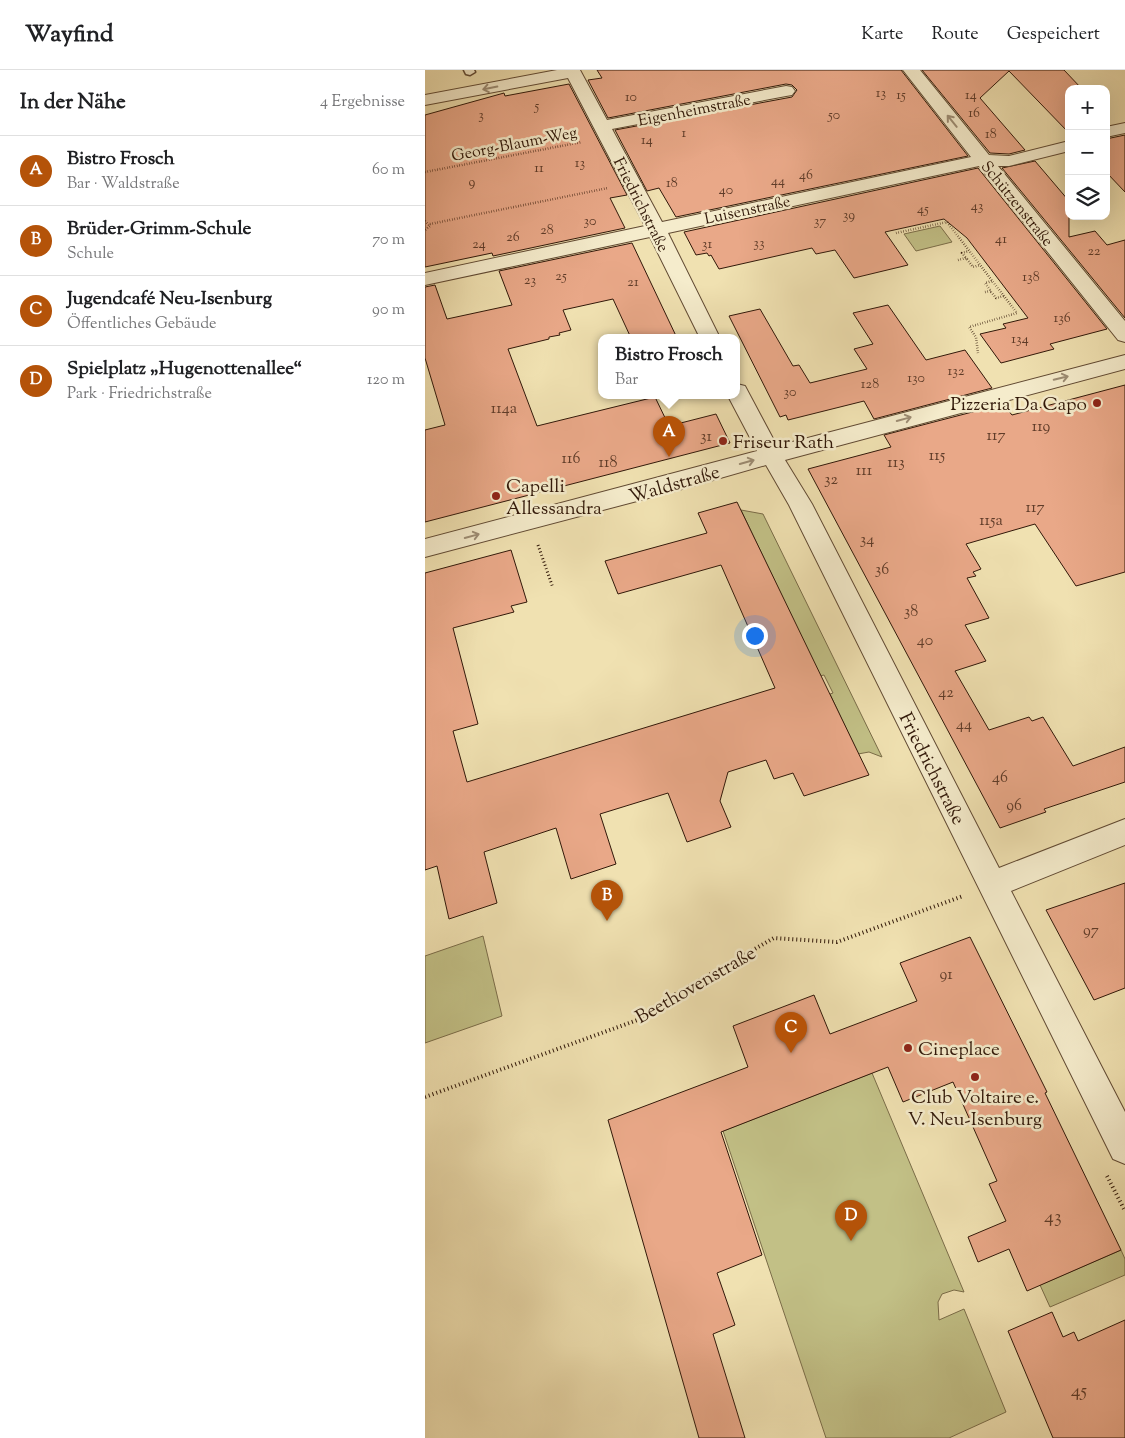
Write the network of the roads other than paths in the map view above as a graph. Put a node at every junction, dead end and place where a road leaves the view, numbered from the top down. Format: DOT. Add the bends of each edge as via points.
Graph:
graph roads {
  1 [pos="911,70"];
  2 [pos="572,71"];
  3 [pos="786,92"];
  4 [pos="425,100"];
  5 [pos="1125,128"];
  6 [pos="1110,131"];
  7 [pos="605,132"];
  8 [pos="1065,147"];
  9 [pos="982,160"];
  10 [pos="655,229"];
  11 [pos="425,279"];
  12 [pos="708,334"];
  13 [pos="1125,335"];
  14 [pos="1125,362"];
  15 [pos="740,397"];
  16 [pos="772,455"];
  17 [pos="425,548"];
  18 [pos="1125,832"];
  19 [pos="979,890"];
  20 [pos="1125,1147"];
  9 -- 1 [label="street, Schützenstraße, one-way"];
  2 -- 4 [label="street, one-way"];
  2 -- 7 [label="street, Friedrichstraße"];
  3 -- 7 [label="street, Eigenheimstraße"];
  5 -- 6 [label="street"];
  7 -- 10 [label="street, Friedrichstraße"];
  8 -- 9 [label="street, Luisenstraße" via="1009,161"];
  9 -- 10 [label="street, Luisenstraße"];
  9 -- 13 [label="street, Schützenstraße"];
  10 -- 11 [label="street, Luisenstraße"];
  10 -- 12 [label="street, Friedrichstraße"];
  16 -- 14 [label="street, Waldstraße, one-way"];
  15 -- 16 [label="street, Friedrichstraße"];
  17 -- 16 [label="street, Waldstraße, one-way" via="675,484"];
  16 -- 19 [label="street, Friedrichstraße" via="800,504"];
  18 -- 19 [label="street"];
  19 -- 20 [label="street, Friedrichstraße"];
}
